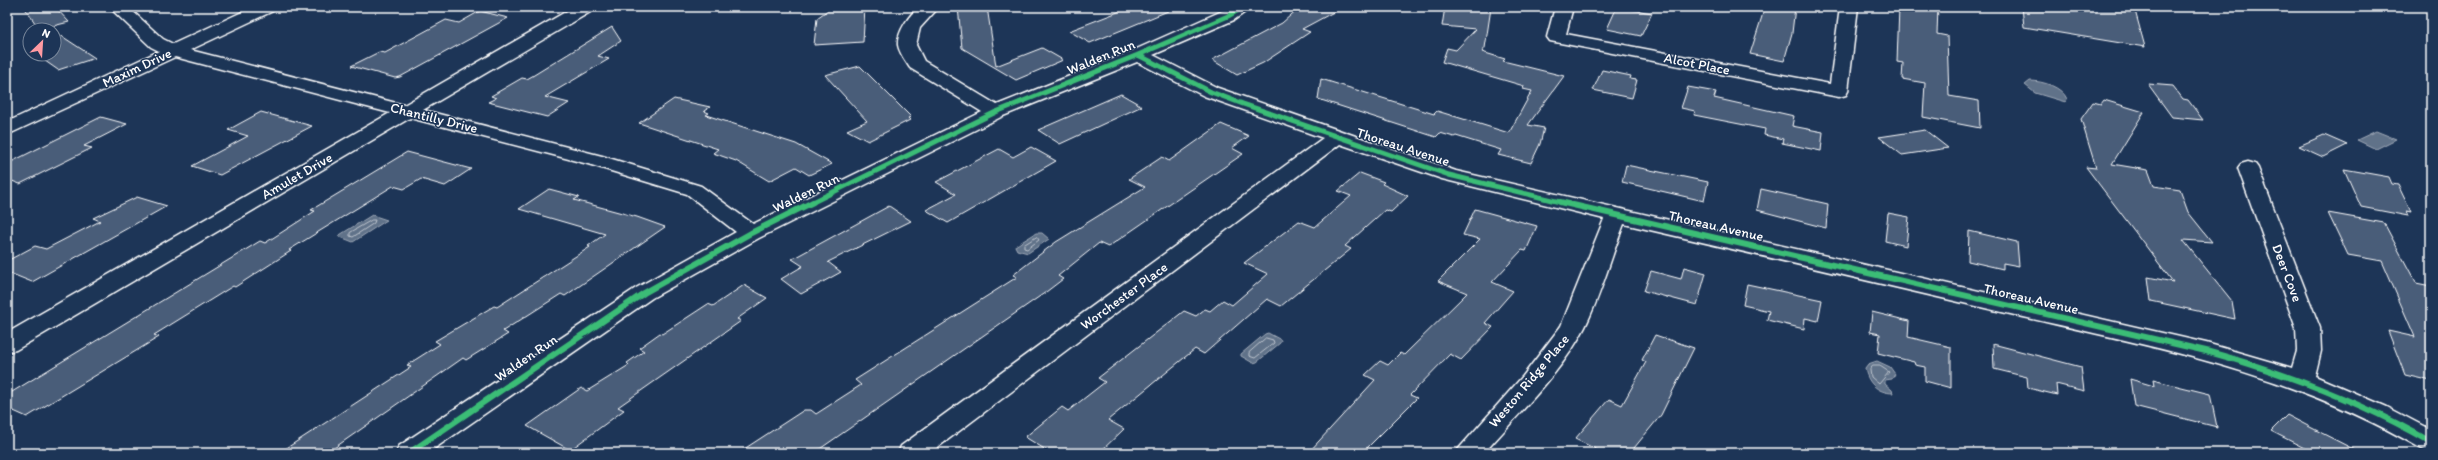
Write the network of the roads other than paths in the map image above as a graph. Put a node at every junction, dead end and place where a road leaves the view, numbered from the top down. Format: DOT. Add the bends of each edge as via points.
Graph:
graph roads {
  1 [pos="118,7"];
  2 [pos="267,7"];
  3 [pos="586,7"];
  4 [pos="930,7"];
  5 [pos="1243,7"];
  6 [pos="1564,7"];
  7 [pos="1849,7"];
  8 [pos="173,51"];
  9 [pos="1138,55"];
  10 [pos="408,112"];
  11 [pos="996,112"];
  12 [pos="7,129"];
  13 [pos="1337,137"];
  14 [pos="2248,168"];
  15 [pos="1616,215"];
  16 [pos="751,233"];
  17 [pos="7,344"];
  18 [pos="2300,380"];
  19 [pos="2431,442"];
  20 [pos="409,453"];
  21 [pos="911,453"];
  22 [pos="1468,453"];
  1 -- 8 [label="street, Chantilly Drive" via="157,43"];
  2 -- 8 [label="street, Maxim Drive"];
  3 -- 10 [label="street, Amulet Drive"];
  4 -- 11 [label="street" via="911,28 907,45 916,64"];
  5 -- 9 [label="street, Walden Run"];
  6 -- 7 [label="street, Alcot Place" via="1556,37 1839,91"];
  8 -- 10 [label="street, Chantilly Drive"];
  8 -- 12 [label="street, Maxim Drive"];
  9 -- 11 [label="street, Walden Run"];
  9 -- 13 [label="street, Thoreau Avenue" via="1211,92"];
  10 -- 16 [label="street, Chantilly Drive" via="596,160 694,190"];
  10 -- 17 [label="street, Amulet Drive"];
  11 -- 16 [label="street, Walden Run"];
  13 -- 15 [label="street, Thoreau Avenue" via="1486,185"];
  13 -- 21 [label="street, Worchester Place"];
  14 -- 18 [label="street, Deer Cove" via="2308,328 2309,351"];
  15 -- 18 [label="street, Thoreau Avenue" via="2206,351 2265,367"];
  15 -- 22 [label="street, Weston Ridge Place" via="1573,327 1532,382"];
  16 -- 20 [label="street, Walden Run" via="644,293"];
  18 -- 19 [label="street, Thoreau Avenue" via="2355,402"];
}
